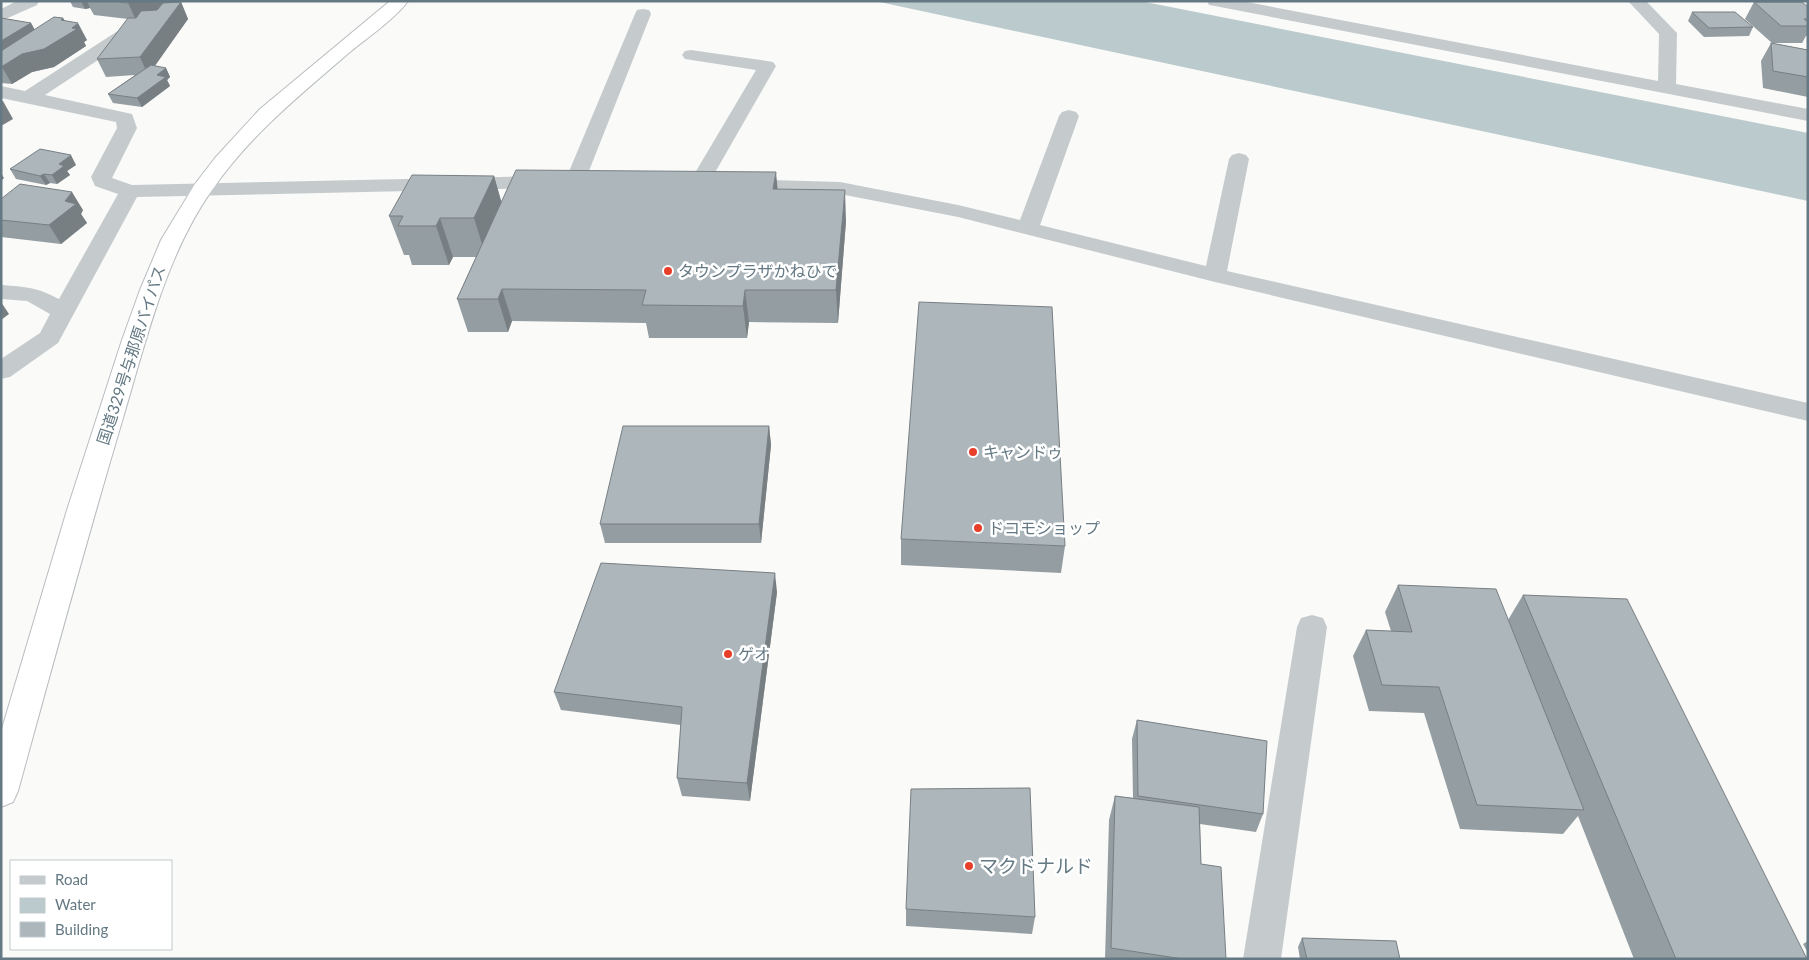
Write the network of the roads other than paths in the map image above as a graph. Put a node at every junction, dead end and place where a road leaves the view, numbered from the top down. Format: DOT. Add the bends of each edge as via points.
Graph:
graph roads {
  1 [pos="31,1"];
  2 [pos="400,1"];
  3 [pos="1215,1"];
  4 [pos="1636,1"];
  5 [pos="1248,4"];
  6 [pos="643,14"];
  7 [pos="1,16"];
  8 [pos="136,27"];
  9 [pos="691,55"];
  10 [pos="1666,88"];
  11 [pos="1,92"];
  12 [pos="28,98"];
  13 [pos="1808,115"];
  14 [pos="1069,116"];
  15 [pos="1239,159"];
  16 [pos="201,189"];
  17 [pos="130,191"];
  18 [pos="1028,229"];
  19 [pos="1215,275"];
  20 [pos="1,292"];
  21 [pos="64,312"];
  22 [pos="1,370"];
  23 [pos="1808,412"];
  24 [pos="1312,627"];
  25 [pos="1,791"];
  26 [pos="1262,959"];
  1 -- 7 [label="street"];
  2 -- 16 [label="highway, 国道329号与那原バイパス" via="267,113"];
  3 -- 5 [label="street"];
  4 -- 10 [label="street" via="1668,33"];
  5 -- 10 [label="street"];
  6 -- 16 [label="street" via="584,182"];
  8 -- 12 [label="street"];
  9 -- 18 [label="street" via="767,66 689,183 840,188 958,211"];
  10 -- 13 [label="street"];
  11 -- 12 [label="street"];
  12 -- 17 [label="street" via="125,118 128,128 102,176 102,182"];
  14 -- 18 [label="street"];
  15 -- 19 [label="street"];
  16 -- 17 [label="street"];
  16 -- 25 [label="highway, 国道329号与那原バイパス" via="159,265 142,312"];
  17 -- 21 [label="street"];
  18 -- 19 [label="street"];
  19 -- 23 [label="street"];
  20 -- 21 [label="street" via="32,294"];
  21 -- 22 [label="street" via="50,338"];
  24 -- 26 [label="street"];
}
